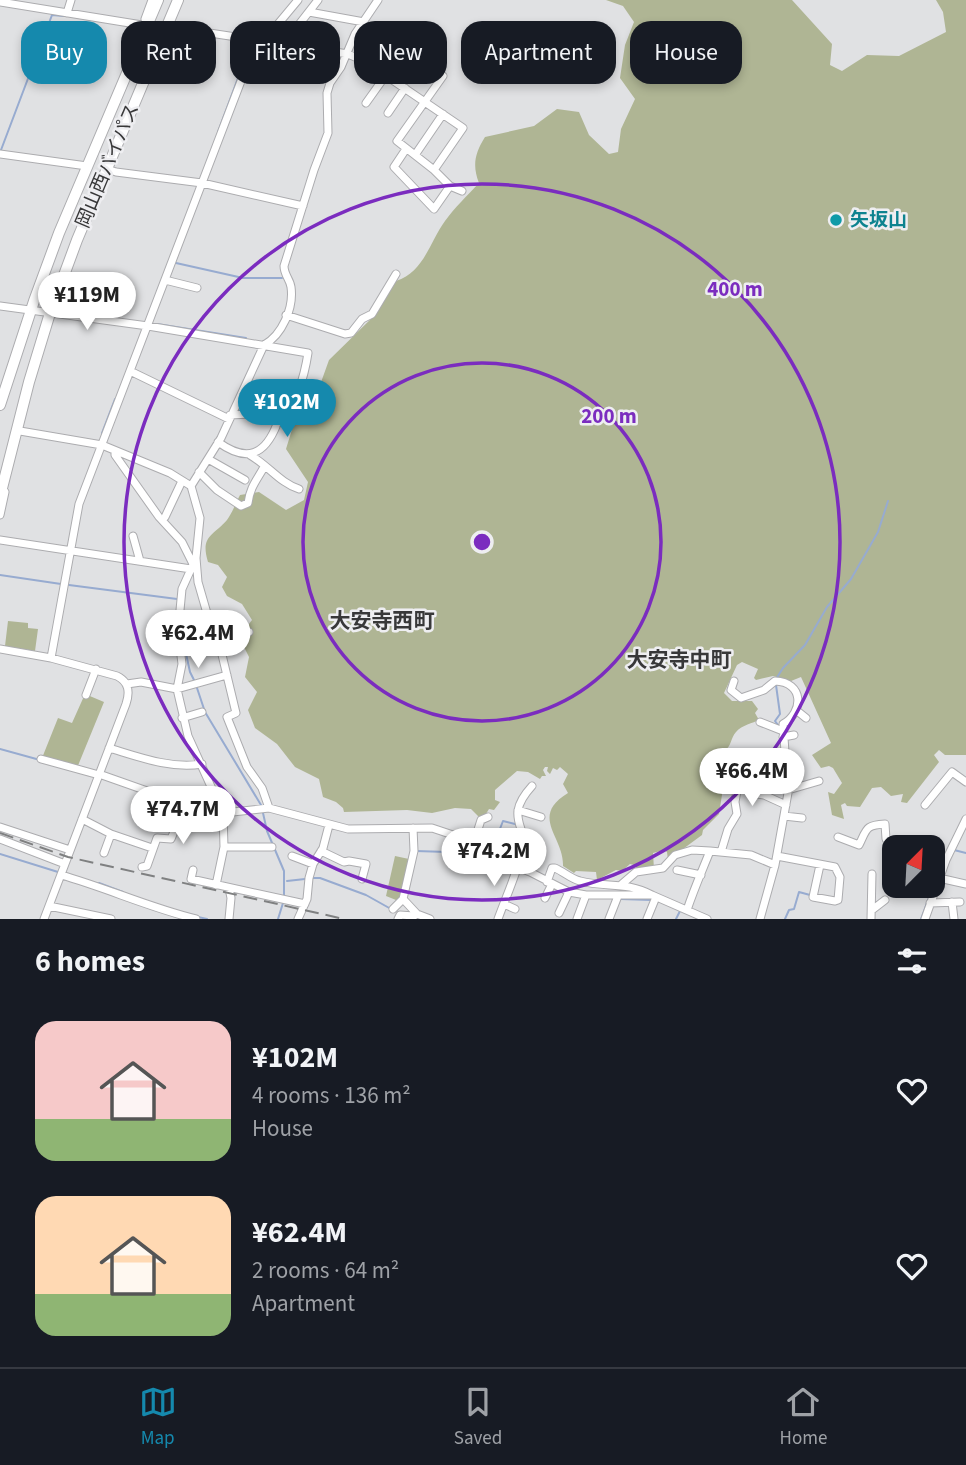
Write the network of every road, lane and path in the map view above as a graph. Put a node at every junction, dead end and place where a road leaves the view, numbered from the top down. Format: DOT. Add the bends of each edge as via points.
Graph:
graph roads {
  1 [pos="71,0"];
  2 [pos="152,0"];
  3 [pos="158,0"];
  4 [pos="181,0"];
  5 [pos="298,0"];
  6 [pos="318,0"];
  7 [pos="378,0"];
  8 [pos="0,2"];
  9 [pos="309,12"];
  10 [pos="67,13"];
  11 [pos="144,21"];
  12 [pos="148,21"];
  13 [pos="171,21"];
  14 [pos="172,21"];
  15 [pos="276,21"];
  16 [pos="302,21"];
  17 [pos="358,21"];
  18 [pos="365,21"];
  19 [pos="121,22"];
  20 [pos="354,37"];
  21 [pos="340,53"];
  22 [pos="348,54"];
  23 [pos="354,57"];
  24 [pos="121,84"];
  25 [pos="143,84"];
  26 [pos="239,84"];
  27 [pos="380,84"];
  28 [pos="399,84"];
  29 [pos="437,84"];
  30 [pos="405,88"];
  31 [pos="425,102"];
  32 [pos="366,103"];
  33 [pos="388,113"];
  34 [pos="443,114"];
  35 [pos="406,149"];
  36 [pos="0,154"];
  37 [pos="415,155"];
  38 [pos="87,166"];
  39 [pos="107,169"];
  40 [pos="434,170"];
  41 [pos="200,182"];
  42 [pos="450,186"];
  43 [pos="462,191"];
  44 [pos="303,205"];
  45 [pos="396,274"];
  46 [pos="165,279"];
  47 [pos="197,288"];
  48 [pos="0,306"];
  49 [pos="31,310"];
  50 [pos="50,313"];
  51 [pos="286,315"];
  52 [pos="148,326"];
  53 [pos="264,345"];
  54 [pos="130,371"];
  55 [pos="29,382"];
  56 [pos="1,401"];
  57 [pos="230,417"];
  58 [pos="280,422"];
  59 [pos="20,431"];
  60 [pos="218,442"];
  61 [pos="102,445"];
  62 [pos="115,452"];
  63 [pos="250,455"];
  64 [pos="208,459"];
  65 [pos="264,467"];
  66 [pos="199,472"];
  67 [pos="245,480"];
  68 [pos="182,481"];
  69 [pos="191,486"];
  70 [pos="299,489"];
  71 [pos="0,496"];
  72 [pos="0,514"];
  73 [pos="164,517"];
  74 [pos="133,536"];
  75 [pos="0,540"];
  76 [pos="71,551"];
  77 [pos="140,561"];
  78 [pos="193,563"];
  79 [pos="249,632"];
  80 [pos="215,634"];
  81 [pos="181,637"];
  82 [pos="0,649"];
  83 [pos="51,658"];
  84 [pos="96,669"];
  85 [pos="227,675"];
  86 [pos="734,681"];
  87 [pos="127,684"];
  88 [pos="177,689"];
  89 [pos="86,695"];
  90 [pos="796,710"];
  91 [pos="202,712"];
  92 [pos="182,718"];
  93 [pos="806,718"];
  94 [pos="760,722"];
  95 [pos="781,733"];
  96 [pos="794,735"];
  97 [pos="109,748"];
  98 [pos="754,754"];
  99 [pos="41,759"];
  100 [pos="733,759"];
  101 [pos="202,764"];
  102 [pos="749,765"];
  103 [pos="99,775"];
  104 [pos="819,781"];
  105 [pos="966,782"];
  106 [pos="532,786"];
  107 [pos="788,790"];
  108 [pos="150,792"];
  109 [pos="757,794"];
  110 [pos="784,804"];
  111 [pos="925,805"];
  112 [pos="269,808"];
  113 [pos="518,810"];
  114 [pos="223,813"];
  115 [pos="784,816"];
  116 [pos="488,817"];
  117 [pos="541,817"];
  118 [pos="802,818"];
  119 [pos="82,819"];
  120 [pos="965,821"];
  121 [pos="329,825"];
  122 [pos="0,827"];
  123 [pos="413,828"];
  124 [pos="111,834"];
  125 [pos="886,835"];
  126 [pos="838,838"];
  127 [pos="0,839"];
  128 [pos="473,845"];
  129 [pos="224,847"];
  130 [pos="272,847"];
  131 [pos="152,848"];
  132 [pos="70,850"];
  133 [pos="321,851"];
  134 [pos="710,851"];
  135 [pos="721,852"];
  136 [pos="104,853"];
  137 [pos="292,856"];
  138 [pos="777,856"];
  139 [pos="945,859"];
  140 [pos="65,864"];
  141 [pos="313,864"];
  142 [pos="773,864"];
  143 [pos="820,865"];
  144 [pos="142,867"];
  145 [pos="517,867"];
  146 [pos="193,870"];
  147 [pos="677,870"];
  148 [pos="872,874"];
  149 [pos="61,875"];
  150 [pos="701,875"];
  151 [pos="362,879"];
  152 [pos="945,879"];
  153 [pos="622,884"];
  154 [pos="966,884"];
  155 [pos="216,885"];
  156 [pos="550,885"];
  157 [pos="229,888"];
  158 [pos="568,893"];
  159 [pos="586,896"];
  160 [pos="545,898"];
  161 [pos="618,898"];
  162 [pos="654,898"];
  163 [pos="932,898"];
  164 [pos="403,899"];
  165 [pos="885,900"];
  166 [pos="930,903"];
  167 [pos="305,904"];
  168 [pos="503,904"];
  169 [pos="48,906"];
  170 [pos="393,909"];
  171 [pos="515,909"];
  172 [pos="872,910"];
  173 [pos="682,912"];
  174 [pos="417,914"];
  175 [pos="559,914"];
  176 [pos="44,919"];
  177 [pos="111,919"];
  178 [pos="196,919"];
  179 [pos="229,919"];
  180 [pos="298,919"];
  181 [pos="398,919"];
  182 [pos="430,919"];
  183 [pos="498,919"];
  184 [pos="577,919"];
  185 [pos="609,919"];
  186 [pos="647,919"];
  187 [pos="706,919"];
  188 [pos="760,919"];
  189 [pos="872,919"];
  190 [pos="925,919"];
  191 [pos="954,919"];
  1 -- 10 [label="street"];
  2 -- 11 [label="street"];
  3 -- 12 [label="highway, 岡山西バイパス"];
  4 -- 13 [label="highway, 岡山西バイパス"];
  4 -- 14 [label="street"];
  5 -- 15 [label="street"];
  6 -- 9 [label="street"];
  7 -- 18 [label="street"];
  8 -- 10 [label="street"];
  9 -- 16 [label="street"];
  9 -- 17 [label="street"];
  10 -- 19 [label="street"];
  20 -- 22 [label="street"];
  21 -- 22 [label="street"];
  22 -- 23 [label="street"];
  22 -- 44 [label="street" via="327,93 328,134"];
  24 -- 38 [label="highway, 岡山西バイパス"];
  25 -- 39 [label="highway, 岡山西バイパス"];
  26 -- 41 [label="street"];
  27 -- 32 [label="street"];
  28 -- 30 [label="street"];
  29 -- 31 [label="street"];
  30 -- 31 [label="street"];
  30 -- 33 [label="street"];
  31 -- 34 [label="street"];
  31 -- 35 [label="street" via="397,141"];
  34 -- 37 [label="street"];
  34 -- 40 [label="street" via="463,128"];
  35 -- 37 [label="street"];
  35 -- 42 [label="street" via="394,167 434,209"];
  36 -- 38 [label="street"];
  37 -- 40 [label="street"];
  38 -- 49 [label="highway, 岡山西バイパス"];
  39 -- 41 [label="street"];
  39 -- 50 [label="highway, 岡山西バイパス"];
  40 -- 42 [label="street"];
  41 -- 44 [label="street"];
  41 -- 46 [label="street"];
  42 -- 43 [label="street"];
  44 -- 51 [label="street" via="284,266 291,289"];
  45 -- 51 [label="street" via="372,314 351,333"];
  46 -- 47 [label="street"];
  46 -- 52 [label="street"];
  48 -- 49 [label="street"];
  49 -- 50 [label="street"];
  49 -- 56 [label="highway, 岡山西バイパス"];
  50 -- 52 [label="street"];
  50 -- 55 [label="highway, 岡山西バイパス"];
  51 -- 53 [label="street" via="276,336"];
  52 -- 53 [label="street"];
  52 -- 54 [label="street"];
  53 -- 57 [label="street"];
  53 -- 58 [label="street" via="308,353 304,378"];
  54 -- 57 [label="street"];
  54 -- 61 [label="street"];
  55 -- 59 [label="street"];
  55 -- 71 [label="highway, 岡山西バイパス"];
  57 -- 58 [label="street" via="251,414"];
  57 -- 60 [label="street"];
  58 -- 63 [label="street" via="264,447"];
  59 -- 61 [label="street"];
  59 -- 72 [label="street"];
  60 -- 63 [label="street"];
  60 -- 64 [label="street"];
  61 -- 62 [label="street"];
  61 -- 76 [label="street" via="79,504"];
  62 -- 68 [label="street"];
  62 -- 78 [label="street"];
  63 -- 65 [label="street"];
  64 -- 66 [label="street"];
  64 -- 67 [label="street"];
  65 -- 66 [label="street" via="248,503 241,506"];
  65 -- 70 [label="street" via="284,484"];
  66 -- 69 [label="street"];
  68 -- 69 [label="street"];
  68 -- 73 [label="street"];
  69 -- 78 [label="street" via="201,518"];
  74 -- 77 [label="street"];
  75 -- 76 [label="street"];
  76 -- 77 [label="street"];
  76 -- 83 [label="street"];
  77 -- 78 [label="street"];
  78 -- 80 [label="street"];
  78 -- 81 [label="street" via="182,589"];
  79 -- 80 [label="street"];
  80 -- 81 [label="street"];
  80 -- 85 [label="street"];
  81 -- 88 [label="street"];
  82 -- 83 [label="street"];
  83 -- 84 [label="street"];
  84 -- 87 [label="street"];
  84 -- 89 [label="street"];
  85 -- 88 [label="street"];
  85 -- 112 [label="street" via="236,713 227,717"];
  86 -- 90 [label="street" via="733,692 744,698 776,681 788,682 794,688"];
  87 -- 88 [label="street"];
  87 -- 97 [label="street" via="128,698"];
  88 -- 92 [label="street"];
  90 -- 93 [label="street"];
  90 -- 95 [label="street"];
  91 -- 92 [label="street"];
  92 -- 101 [label="street"];
  94 -- 95 [label="street"];
  95 -- 96 [label="street"];
  95 -- 107 [label="street"];
  97 -- 101 [label="street" via="166,765"];
  97 -- 103 [label="street"];
  98 -- 102 [label="street"];
  99 -- 103 [label="street"];
  100 -- 102 [label="street"];
  101 -- 114 [label="street"];
  102 -- 135 [label="street" via="738,785 737,814"];
  103 -- 108 [label="street"];
  103 -- 119 [label="street"];
  104 -- 107 [label="street"];
  105 -- 111 [label="street" via="952,772"];
  106 -- 113 [label="street"];
  107 -- 110 [label="street"];
  109 -- 110 [label="street"];
  110 -- 115 [label="street"];
  112 -- 114 [label="street"];
  112 -- 121 [label="street"];
  113 -- 117 [label="street"];
  113 -- 145 [label="street" via="523,849"];
  114 -- 129 [label="street"];
  114 -- 131 [label="street" via="205,815 184,807 171,839 157,838"];
  115 -- 118 [label="street"];
  115 -- 138 [label="street"];
  116 -- 128 [label="street" via="481,820"];
  119 -- 124 [label="street"];
  119 -- 132 [label="street"];
  120 -- 139 [label="street"];
  121 -- 123 [label="street" via="365,830"];
  121 -- 133 [label="street"];
  122 -- 132 [label="street"];
  123 -- 128 [label="street" via="446,831"];
  123 -- 164 [label="street" via="414,851"];
  124 -- 131 [label="street"];
  124 -- 136 [label="street"];
  125 -- 126 [label="street" via="885,824 866,829 859,845"];
  127 -- 140 [label="street"];
  128 -- 145 [label="street"];
  129 -- 130 [label="street"];
  129 -- 155 [label="street"];
  131 -- 144 [label="street" via="148,866"];
  132 -- 140 [label="street"];
  133 -- 141 [label="street"];
  133 -- 151 [label="street" via="344,862 366,864"];
  134 -- 135 [label="street"];
  134 -- 150 [label="street"];
  134 -- 153 [label="street" via="675,855 663,868 636,872"];
  135 -- 142 [label="street" via="751,855"];
  137 -- 141 [label="street"];
  138 -- 142 [label="street"];
  138 -- 143 [label="street"];
  140 -- 149 [label="street"];
  141 -- 167 [label="street"];
  142 -- 188 [label="street"];
  143 -- 143 [label="street" via="835,867 840,877 838,900 813,897"];
  145 -- 156 [label="street"];
  145 -- 168 [label="street"];
  146 -- 155 [label="street" via="191,879"];
  147 -- 150 [label="street"];
  148 -- 172 [label="street"];
  149 -- 169 [label="street"];
  149 -- 178 [label="street"];
  150 -- 173 [label="street"];
  152 -- 154 [label="street"];
  153 -- 156 [label="street" via="579,881 555,868"];
  153 -- 162 [label="street"];
  155 -- 157 [label="street"];
  156 -- 158 [label="street"];
  156 -- 160 [label="street"];
  157 -- 167 [label="street"];
  157 -- 179 [label="street"];
  158 -- 159 [label="street"];
  158 -- 175 [label="street"];
  159 -- 161 [label="street"];
  159 -- 184 [label="street"];
  161 -- 162 [label="street"];
  161 -- 185 [label="street"];
  162 -- 173 [label="street"];
  162 -- 186 [label="street"];
  163 -- 166 [label="street"];
  164 -- 170 [label="street"];
  164 -- 174 [label="street"];
  165 -- 172 [label="street"];
  166 -- 190 [label="street"];
  166 -- 191 [label="street" via="956,902"];
  167 -- 180 [label="street"];
  168 -- 171 [label="street"];
  168 -- 183 [label="street"];
  169 -- 176 [label="street"];
  169 -- 177 [label="street"];
  172 -- 189 [label="street"];
  173 -- 187 [label="street"];
  174 -- 181 [label="street"];
  174 -- 182 [label="street"];
}
